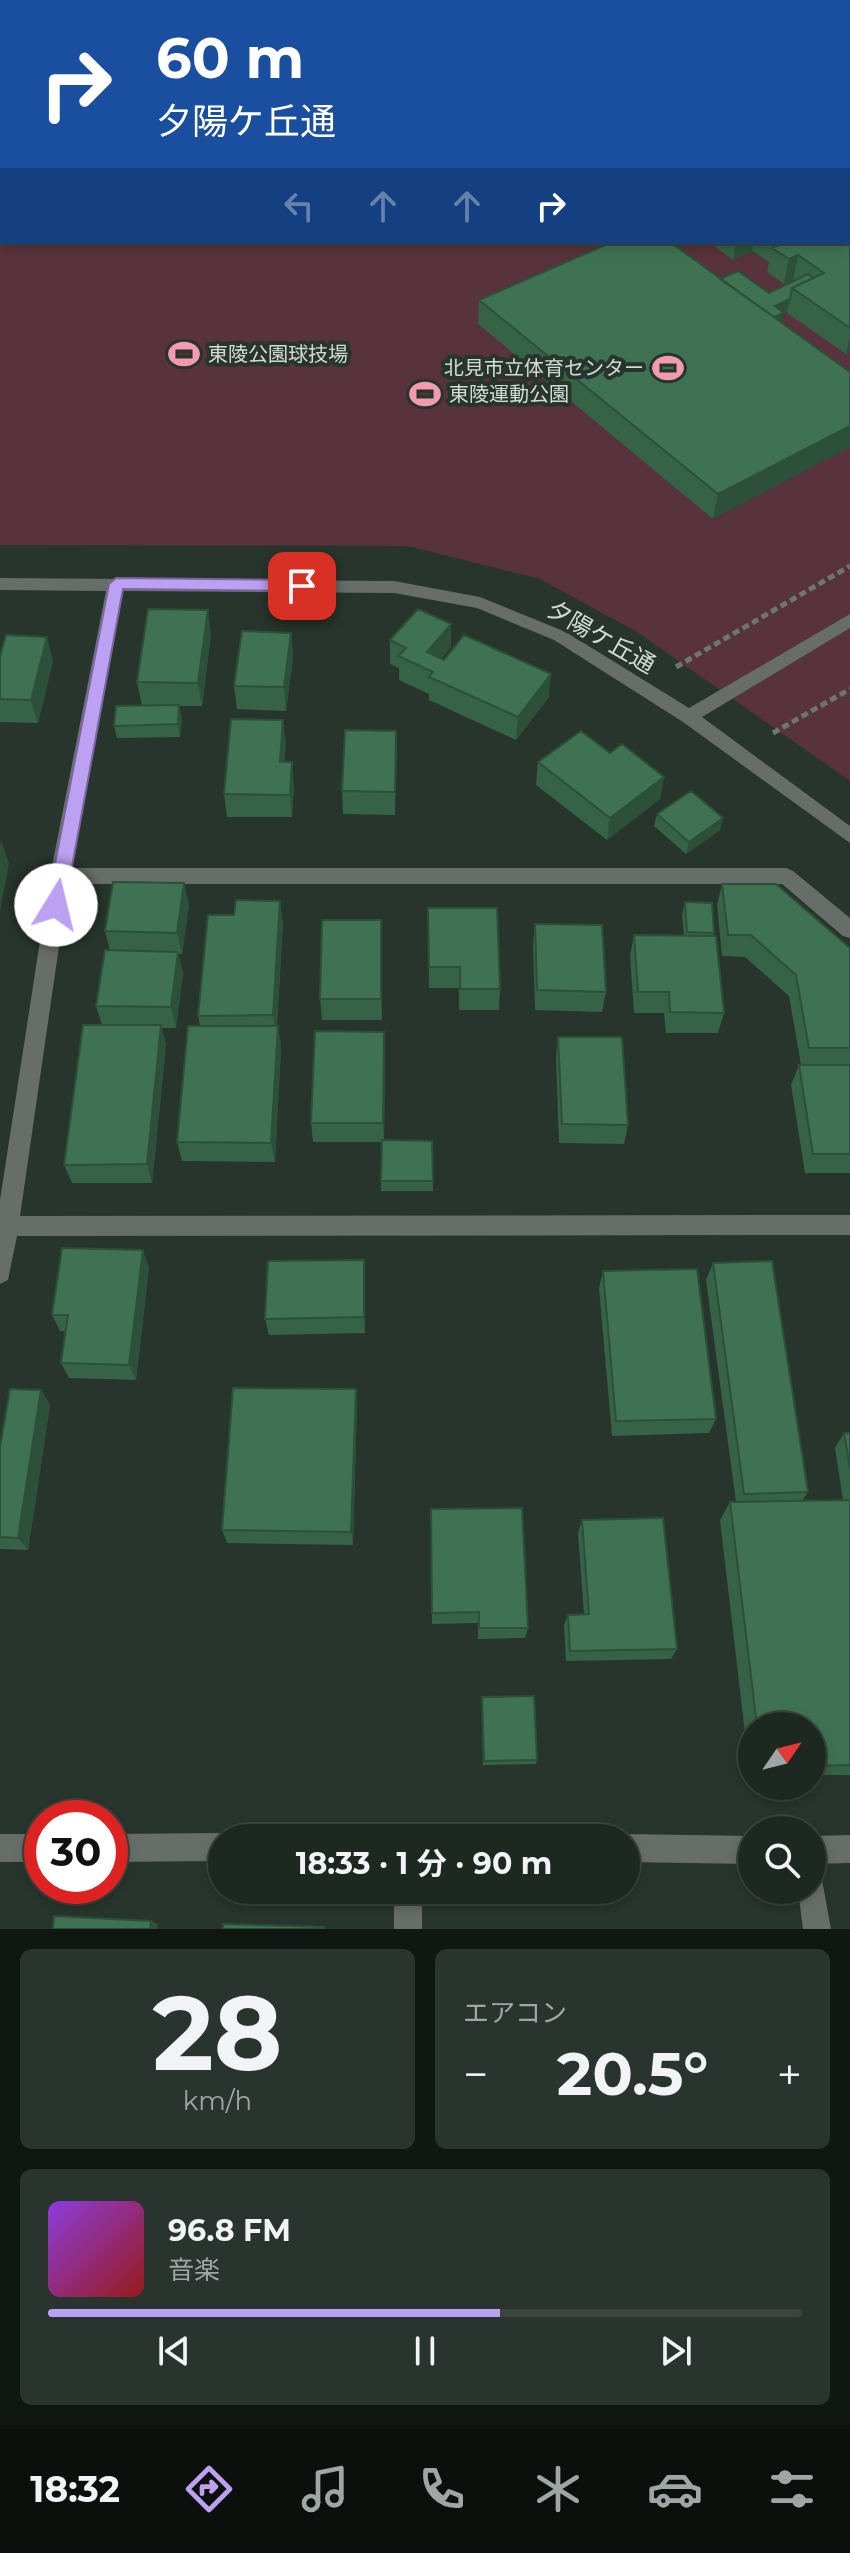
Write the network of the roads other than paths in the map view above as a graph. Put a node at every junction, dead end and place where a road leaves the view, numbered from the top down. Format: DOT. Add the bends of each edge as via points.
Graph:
graph roads {
  1 [pos="0,584"];
  2 [pos="116,584"];
  3 [pos="850,620"];
  4 [pos="689,717"];
  5 [pos="850,836"];
  6 [pos="60,876"];
  7 [pos="850,930"];
  8 [pos="850,1225"];
  9 [pos="7,1226"];
  10 [pos="0,1273"];
  11 [pos="208,1847"];
  12 [pos="0,1848"];
  13 [pos="24,1848"];
  14 [pos="128,1848"];
  15 [pos="640,1848"];
  16 [pos="850,1849"];
  17 [pos="738,1850"];
  18 [pos="826,1850"];
  19 [pos="408,1904"];
  20 [pos="814,1904"];
  21 [pos="408,1929"];
  22 [pos="817,1929"];
  1 -- 2 [label="street, 夕陽ケ丘通"];
  2 -- 4 [label="street, 夕陽ケ丘通" via="394,587 480,603 560,636"];
  2 -- 6 [label="street"];
  3 -- 4 [label="street"];
  4 -- 5 [label="street, 夕陽ケ丘通"];
  6 -- 7 [label="street" via="786,876"];
  6 -- 9 [label="street"];
  8 -- 9 [label="street"];
  9 -- 10 [label="street"];
  11 -- 14 [label="street"];
  12 -- 13 [label="street"];
  15 -- 17 [label="street"];
  16 -- 18 [label="street"];
  19 -- 21 [label="street"];
  20 -- 22 [label="street"];
}
